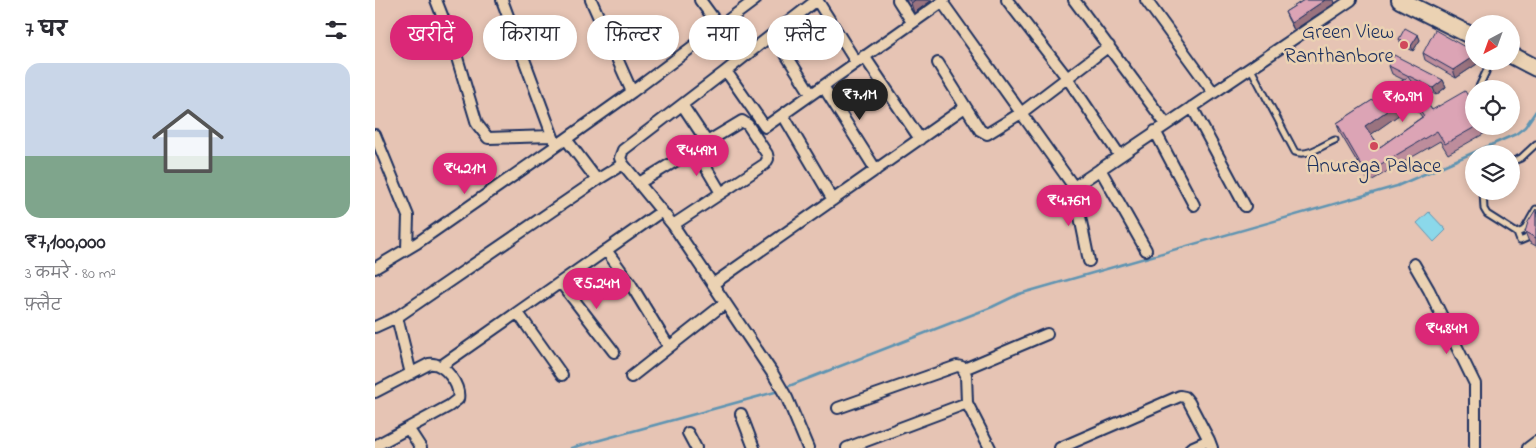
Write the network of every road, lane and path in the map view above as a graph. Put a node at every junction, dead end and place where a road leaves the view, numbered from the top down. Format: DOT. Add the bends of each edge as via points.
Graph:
graph roads {
  1 [pos="436,0"];
  2 [pos="502,0"];
  3 [pos="591,0"];
  4 [pos="700,0"];
  5 [pos="755,0"];
  6 [pos="817,0"];
  7 [pos="898,0"];
  8 [pos="1007,0"];
  9 [pos="1074,0"];
  10 [pos="1146,0"];
  11 [pos="1351,0"];
  12 [pos="1400,0"];
  13 [pos="943,1"];
  14 [pos="711,15"];
  15 [pos="734,15"];
  16 [pos="798,15"];
  17 [pos="913,22"];
  18 [pos="1465,32"];
  19 [pos="767,39"];
  20 [pos="1109,46"];
  21 [pos="689,49"];
  22 [pos="860,59"];
  23 [pos="789,60"];
  24 [pos="1520,60"];
  25 [pos="938,62"];
  26 [pos="1250,67"];
  27 [pos="1536,68"];
  28 [pos="726,71"];
  29 [pos="1068,79"];
  30 [pos="823,86"];
  31 [pos="632,92"];
  32 [pos="1213,92"];
  33 [pos="811,94"];
  34 [pos="683,106"];
  35 [pos="965,107"];
  36 [pos="1192,107"];
  37 [pos="1021,112"];
  38 [pos="783,115"];
  39 [pos="1167,124"];
  40 [pos="765,128"];
  41 [pos="1155,131"];
  42 [pos="375,135"];
  43 [pos="755,135"];
  44 [pos="566,139"];
  45 [pos="920,139"];
  46 [pos="1335,140"];
  47 [pos="554,141"];
  48 [pos="707,142"];
  49 [pos="1536,144"];
  50 [pos="695,149"];
  51 [pos="1120,156"];
  52 [pos="1520,158"];
  53 [pos="623,164"];
  54 [pos="1100,169"];
  55 [pos="876,170"];
  56 [pos="597,180"];
  57 [pos="639,183"];
  58 [pos="1074,187"];
  59 [pos="721,193"];
  60 [pos="833,200"];
  61 [pos="1484,200"];
  62 [pos="1194,205"];
  63 [pos="1245,206"];
  64 [pos="1536,209"];
  65 [pos="662,211"];
  66 [pos="673,225"];
  67 [pos="1524,230"];
  68 [pos="1517,233"];
  69 [pos="407,249"];
  70 [pos="606,250"];
  71 [pos="1146,250"];
  72 [pos="1089,261"];
  73 [pos="1414,264"];
  74 [pos="375,268"];
  75 [pos="561,282"];
  76 [pos="713,284"];
  77 [pos="725,303"];
  78 [pos="518,313"];
  79 [pos="397,318"];
  80 [pos="375,327"];
  81 [pos="1047,334"];
  82 [pos="669,347"];
  83 [pos="614,352"];
  84 [pos="441,366"];
  85 [pos="964,370"];
  86 [pos="411,374"];
  87 [pos="562,375"];
  88 [pos="631,377"];
  89 [pos="375,392"];
  90 [pos="967,402"];
  91 [pos="838,408"];
  92 [pos="741,414"];
  93 [pos="408,428"];
  94 [pos="688,433"];
  95 [pos="1536,442"];
  96 [pos="1210,444"];
  97 [pos="375,446"];
  98 [pos="421,448"];
  99 [pos="697,448"];
  100 [pos="754,448"];
  101 [pos="808,448"];
  102 [pos="847,448"];
  103 [pos="990,448"];
  104 [pos="1060,448"];
  105 [pos="1191,448"];
  106 [pos="1475,448"];
  107 [pos="1528,448"];
  1 -- 47 [label="street" via="483,134 494,139"];
  2 -- 47 [label="street"];
  3 -- 31 [label="street"];
  4 -- 14 [label="street"];
  5 -- 15 [label="street"];
  6 -- 16 [label="street"];
  6 -- 22 [label="street"];
  7 -- 17 [label="street"];
  8 -- 29 [label="street"];
  9 -- 20 [label="street"];
  10 -- 32 [label="street"];
  11 -- 26 [label="street"];
  12 -- 18 [label="main road"];
  13 -- 17 [label="street"];
  13 -- 37 [label="street"];
  17 -- 22 [label="street"];
  19 -- 28 [label="street"];
  20 -- 29 [label="street"];
  20 -- 39 [label="street"];
  21 -- 31 [label="street"];
  22 -- 30 [label="street"];
  22 -- 45 [label="street"];
  23 -- 33 [label="street"];
  24 -- 27 [label="main road"];
  25 -- 35 [label="street"];
  26 -- 32 [label="street"];
  26 -- 46 [label="lane" via="1295,152 1301,154"];
  28 -- 34 [label="street"];
  28 -- 40 [label="street"];
  29 -- 37 [label="street"];
  29 -- 51 [label="street"];
  30 -- 33 [label="street"];
  30 -- 55 [label="street"];
  31 -- 44 [label="street"];
  32 -- 36 [label="street"];
  33 -- 38 [label="street"];
  34 -- 48 [label="street"];
  34 -- 53 [label="street" via="623,150 620,158"];
  35 -- 37 [label="street" via="980,130 987,134"];
  35 -- 45 [label="street"];
  36 -- 39 [label="street"];
  36 -- 63 [label="street"];
  37 -- 58 [label="street"];
  38 -- 40 [label="street"];
  38 -- 60 [label="street"];
  39 -- 41 [label="street"];
  40 -- 43 [label="street"];
  41 -- 51 [label="street"];
  41 -- 62 [label="street"];
  42 -- 69 [label="street" via="408,216"];
  43 -- 48 [label="street" via="742,121"];
  43 -- 59 [label="street" via="768,159"];
  44 -- 47 [label="street"];
  44 -- 56 [label="street"];
  45 -- 55 [label="street"];
  47 -- 69 [label="street"];
  48 -- 50 [label="street"];
  49 -- 52 [label="lane"];
  50 -- 57 [label="street"];
  50 -- 59 [label="street"];
  51 -- 54 [label="street"];
  53 -- 56 [label="street"];
  53 -- 57 [label="street"];
  54 -- 58 [label="street"];
  54 -- 71 [label="street"];
  55 -- 60 [label="street"];
  56 -- 79 [label="street"];
  57 -- 65 [label="street"];
  58 -- 72 [label="street"];
  59 -- 66 [label="street"];
  60 -- 76 [label="street"];
  61 -- 68 [label="lane" via="1487,214"];
  64 -- 67 [label="lane"];
  65 -- 66 [label="street"];
  65 -- 70 [label="street"];
  66 -- 76 [label="street"];
  67 -- 68 [label="lane"];
  67 -- 68 [label="lane" via="1527,236 1524,240 1518,240"];
  69 -- 74 [label="street"];
  70 -- 75 [label="street"];
  70 -- 82 [label="street"];
  73 -- 106 [label="street" via="1475,384"];
  75 -- 78 [label="street"];
  75 -- 83 [label="street"];
  76 -- 77 [label="street"];
  77 -- 82 [label="street"];
  77 -- 101 [label="street" via="787,398"];
  78 -- 84 [label="street"];
  78 -- 87 [label="street"];
  79 -- 80 [label="street"];
  79 -- 86 [label="street"];
  81 -- 85 [label="street"];
  82 -- 88 [label="street"];
  84 -- 86 [label="street" via="429,364"];
  84 -- 93 [label="street" via="457,386 458,400"];
  85 -- 90 [label="street"];
  85 -- 91 [label="street" via="957,366"];
  86 -- 89 [label="street"];
  90 -- 102 [label="street"];
  90 -- 103 [label="street"];
  92 -- 100 [label="street"];
  93 -- 97 [label="street"];
  93 -- 98 [label="street"];
  94 -- 99 [label="street"];
  95 -- 107 [label="street"];
  96 -- 104 [label="street" via="1189,402 1180,396"];
  96 -- 105 [label="street"];
}
